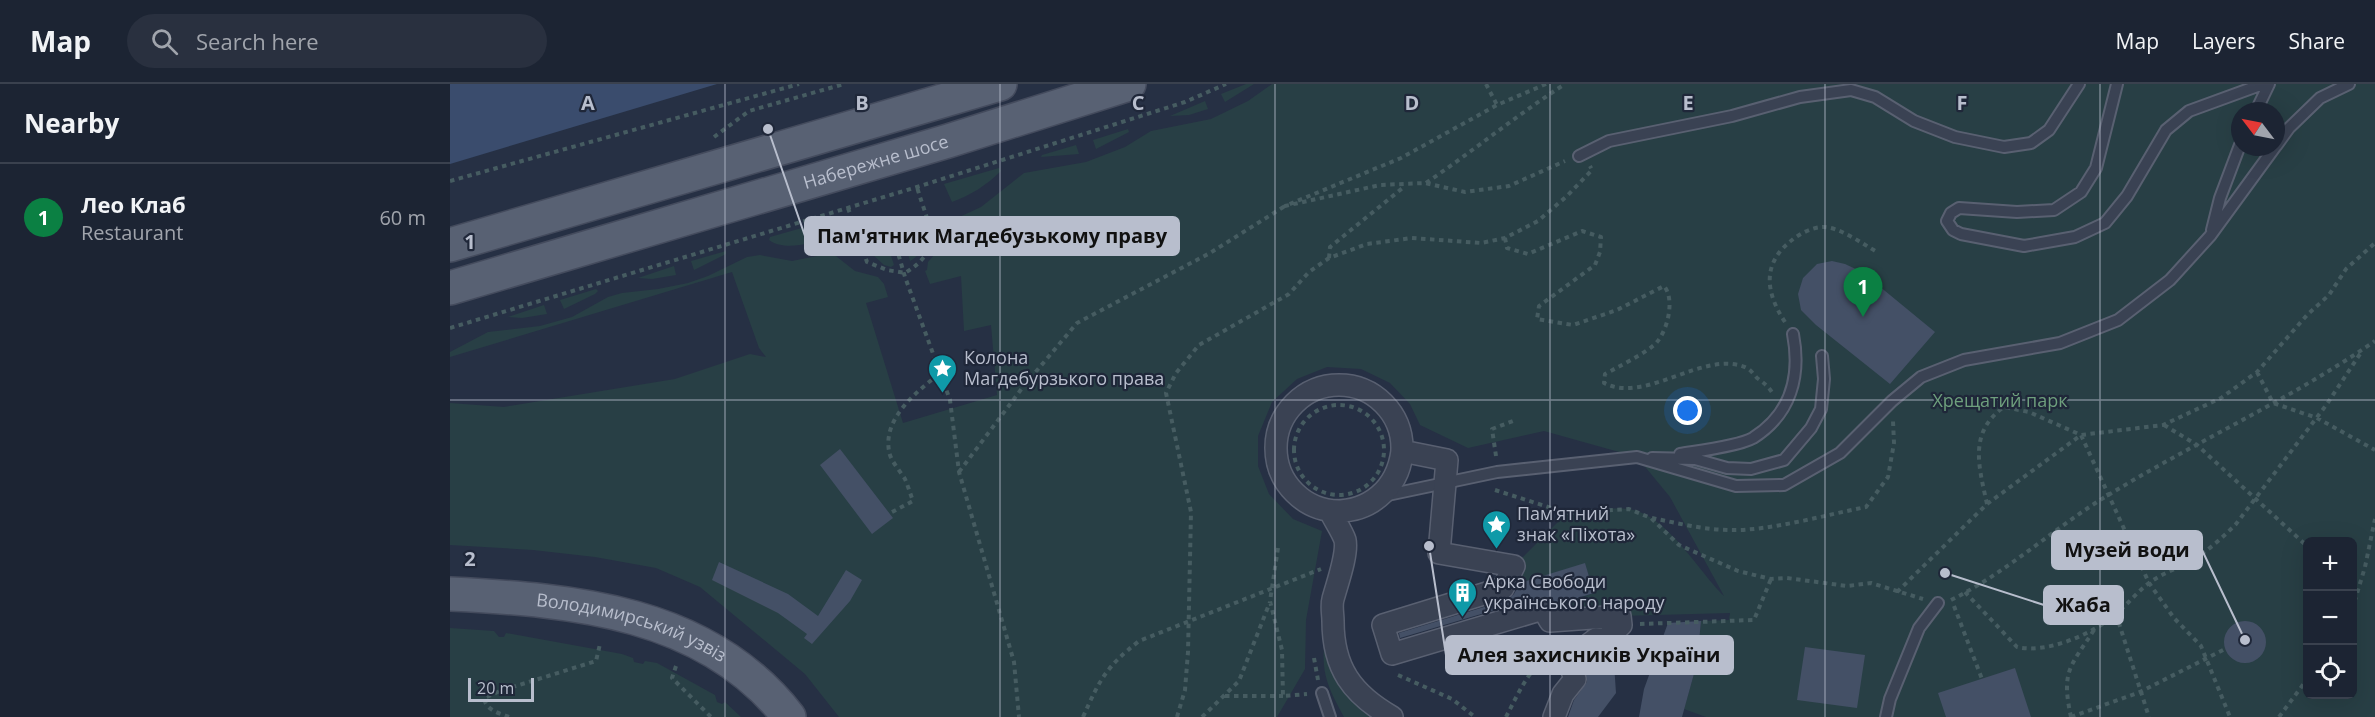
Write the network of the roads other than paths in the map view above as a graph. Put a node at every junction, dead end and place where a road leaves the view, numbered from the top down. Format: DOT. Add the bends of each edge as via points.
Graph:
graph roads {
  1 [pos="999,84"];
  2 [pos="1129,84"];
  3 [pos="2079,84"];
  4 [pos="2117,84"];
  5 [pos="2262,84"];
  6 [pos="2269,84"];
  7 [pos="2349,84"];
  8 [pos="2260,102"];
  9 [pos="2285,134"];
  10 [pos="1579,156"];
  11 [pos="2236,156"];
  12 [pos="2269,156"];
  13 [pos="2210,236"];
  14 [pos="450,245"];
  15 [pos="450,288"];
  16 [pos="1793,334"];
  17 [pos="1822,356"];
  18 [pos="1659,461"];
  19 [pos="1445,483"];
  20 [pos="1379,497"];
  21 [pos="1356,509"];
  22 [pos="450,594"];
  23 [pos="1938,603"];
  24 [pos="1322,693"];
  25 [pos="789,717"];
  26 [pos="1330,717"];
  27 [pos="1392,717"];
  28 [pos="1554,717"];
  29 [pos="1886,717"];
  1 -- 14 [label="main road"];
  2 -- 15 [label="main road, Набережне шосе"];
  3 -- 10 [label="lane" via="2049,130 2031,143 2004,147 1955,137 1914,121 1875,97 1851,90 1800,97 1732,116 1609,141"];
  4 -- 5 [label="lane" via="2096,168 2081,192 2054,210 1959,208 1947,221 1953,230 2024,246 2075,237 2105,223 2127,196 2166,130 2189,111"];
  6 -- 8 [label="lane"];
  7 -- 9 [label="lane" via="2320,98"];
  11 -- 13 [label="lane"];
  12 -- 13 [label="lane"];
  13 -- 18 [label="lane" via="2170,280 2118,320 2060,343 1964,360 1921,377 1840,453 1784,485 1736,486"];
  16 -- 18 [label="lane" via="1797,353 1795,377 1783,413 1751,439"];
  17 -- 18 [label="lane" via="1821,409 1811,428 1784,460 1751,469 1727,468 1695,459"];
  18 -- 19 [label="lane" via="1637,457 1499,472"];
  19 -- 20 [label="lane"];
  19 -- 20 [label="street" via="1447,459 1402,451 1397,473"];
  19 -- 28 [label="street" via="1438,553 1514,566 1503,588 1383,625 1392,654 1543,609 1550,621 1620,616 1621,626 1606,639 1590,642 1576,656 1571,668 1575,678"];
  20 -- 21 [label="street"];
  20 -- 21 [label="street" via="1397,473 1402,451 1400,430 1390,412 1376,397 1358,388 1337,385 1316,389 1298,400 1285,415 1277,435 1276,456 1282,476 1293,493 1310,505 1330,511"];
  21 -- 27 [label="street" via="1330,511 1345,541 1332,600 1333,644 1341,668 1354,687"];
  22 -- 25 [label="main road, Володимирський узвіз" via="571,603 627,615 674,631 730,661 757,682"];
  23 -- 29 [label="lane" via="1919,627"];
  24 -- 26 [label="lane"];
}
